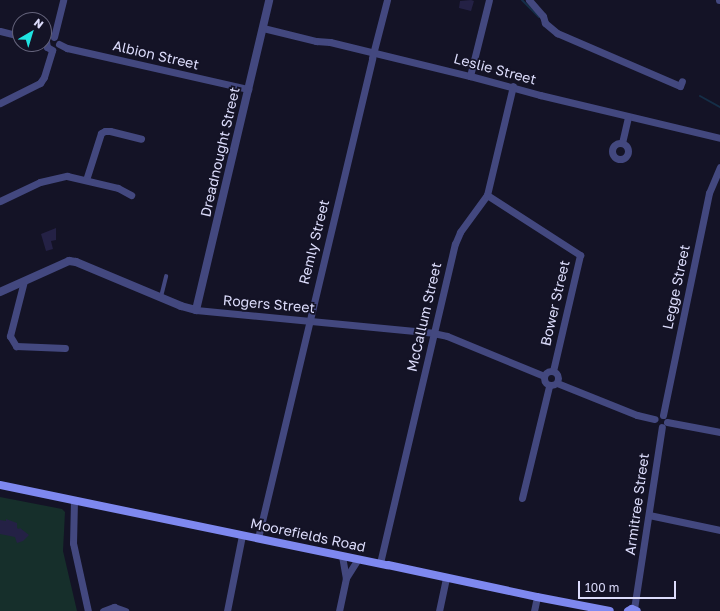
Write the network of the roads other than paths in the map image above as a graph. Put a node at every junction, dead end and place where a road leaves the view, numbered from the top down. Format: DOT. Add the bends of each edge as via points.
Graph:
graph roads {
  1 [pos="63,0"];
  2 [pos="269,0"];
  3 [pos="387,0"];
  4 [pos="489,0"];
  5 [pos="529,0"];
  6 [pos="263,28"];
  7 [pos="0,31"];
  8 [pos="12,34"];
  9 [pos="54,37"];
  10 [pos="59,44"];
  11 [pos="52,50"];
  12 [pos="51,52"];
  13 [pos="374,52"];
  14 [pos="470,76"];
  15 [pos="682,81"];
  16 [pos="513,86"];
  17 [pos="248,89"];
  18 [pos="0,103"];
  19 [pos="628,117"];
  20 [pos="720,138"];
  21 [pos="141,139"];
  22 [pos="622,143"];
  23 [pos="720,167"];
  24 [pos="86,180"];
  25 [pos="131,195"];
  26 [pos="487,195"];
  27 [pos="0,201"];
  28 [pos="166,277"];
  29 [pos="24,281"];
  30 [pos="0,292"];
  31 [pos="161,298"];
  32 [pos="196,310"];
  33 [pos="309,321"];
  34 [pos="433,333"];
  35 [pos="65,348"];
  36 [pos="553,371"];
  37 [pos="544,376"];
  38 [pos="557,383"];
  39 [pos="549,386"];
  40 [pos="663,415"];
  41 [pos="655,419"];
  42 [pos="665,424"];
  43 [pos="720,432"];
  44 [pos="0,485"];
  45 [pos="522,498"];
  46 [pos="74,500"];
  47 [pos="649,515"];
  48 [pos="720,530"];
  49 [pos="242,535"];
  50 [pos="258,538"];
  51 [pos="342,556"];
  52 [pos="358,559"];
  53 [pos="380,563"];
  54 [pos="346,578"];
  55 [pos="446,578"];
  56 [pos="537,598"];
  57 [pos="633,610"];
  58 [pos="88,611"];
  59 [pos="103,611"];
  60 [pos="125,611"];
  61 [pos="227,611"];
  62 [pos="339,611"];
  63 [pos="439,611"];
  64 [pos="534,611"];
  65 [pos="610,611"];
  1 -- 9 [label="street"];
  2 -- 6 [label="street, Dreadnought Street"];
  3 -- 13 [label="street, Remly Street"];
  4 -- 14 [label="street"];
  5 -- 15 [label="street" via="544,16 545,23 557,33 680,86"];
  6 -- 13 [label="street, Leslie Street"];
  6 -- 17 [label="street, Dreadnought Street"];
  7 -- 8 [label="street"];
  9 -- 10 [label="street"];
  10 -- 11 [label="street" via="58,48"];
  10 -- 17 [label="street, Albion Street" via="67,48"];
  12 -- 18 [label="street" via="40,83"];
  13 -- 14 [label="street, Leslie Street"];
  13 -- 33 [label="street, Remly Street"];
  14 -- 16 [label="street, Leslie Street"];
  16 -- 19 [label="street, Leslie Street"];
  16 -- 26 [label="street, McCallum Street"];
  17 -- 32 [label="street, Dreadnought Street"];
  19 -- 20 [label="street, Leslie Street"];
  19 -- 22 [label="street"];
  21 -- 24 [label="street" via="105,131 102,133"];
  23 -- 40 [label="street, Legge Street" via="709,193"];
  24 -- 25 [label="street" via="118,188"];
  24 -- 27 [label="street" via="67,176 53,178"];
  26 -- 34 [label="street, McCallum Street" via="454,244"];
  26 -- 36 [label="street, Bower Street" via="580,255"];
  28 -- 31 [label="lane"];
  29 -- 30 [label="street, Rogers Street"];
  29 -- 31 [label="street, Rogers Street" via="62,263 76,262"];
  29 -- 35 [label="street" via="10,336 16,346"];
  31 -- 32 [label="street, Rogers Street"];
  32 -- 33 [label="street, Rogers Street"];
  33 -- 34 [label="street, Rogers Street"];
  33 -- 50 [label="street, Remly Street"];
  34 -- 37 [label="street, Rogers Street" via="447,336"];
  34 -- 53 [label="street, McCallum Street"];
  36 -- 37 [label="street" via="548,371"];
  36 -- 38 [label="street" via="558,376"];
  37 -- 39 [label="street" via="544,382"];
  38 -- 39 [label="street"];
  38 -- 41 [label="street" via="637,415"];
  39 -- 45 [label="street"];
  40 -- 41 [label="street"];
  40 -- 42 [label="street" via="666,417"];
  41 -- 42 [label="street" via="656,424"];
  42 -- 43 [label="street"];
  42 -- 47 [label="street, Armitree Street" via="655,466"];
  44 -- 46 [label="main road, Moorefields Road"];
  46 -- 49 [label="main road, Moorefields Road"];
  46 -- 58 [label="street" via="73,543"];
  47 -- 48 [label="street"];
  47 -- 57 [label="street, Armitree Street"];
  49 -- 50 [label="main road, Moorefields Road"];
  49 -- 61 [label="street"];
  50 -- 51 [label="main road, Moorefields Road"];
  51 -- 52 [label="main road, Moorefields Road"];
  51 -- 54 [label="street"];
  52 -- 53 [label="main road, Moorefields Road"];
  52 -- 54 [label="street"];
  53 -- 55 [label="main road, Moorefields Road"];
  54 -- 62 [label="street"];
  55 -- 56 [label="main road, Moorefields Road"];
  55 -- 63 [label="street"];
  56 -- 64 [label="street"];
  56 -- 65 [label="main road, Moorefields Road"];
  59 -- 60 [label="street" via="114,607"];
}
